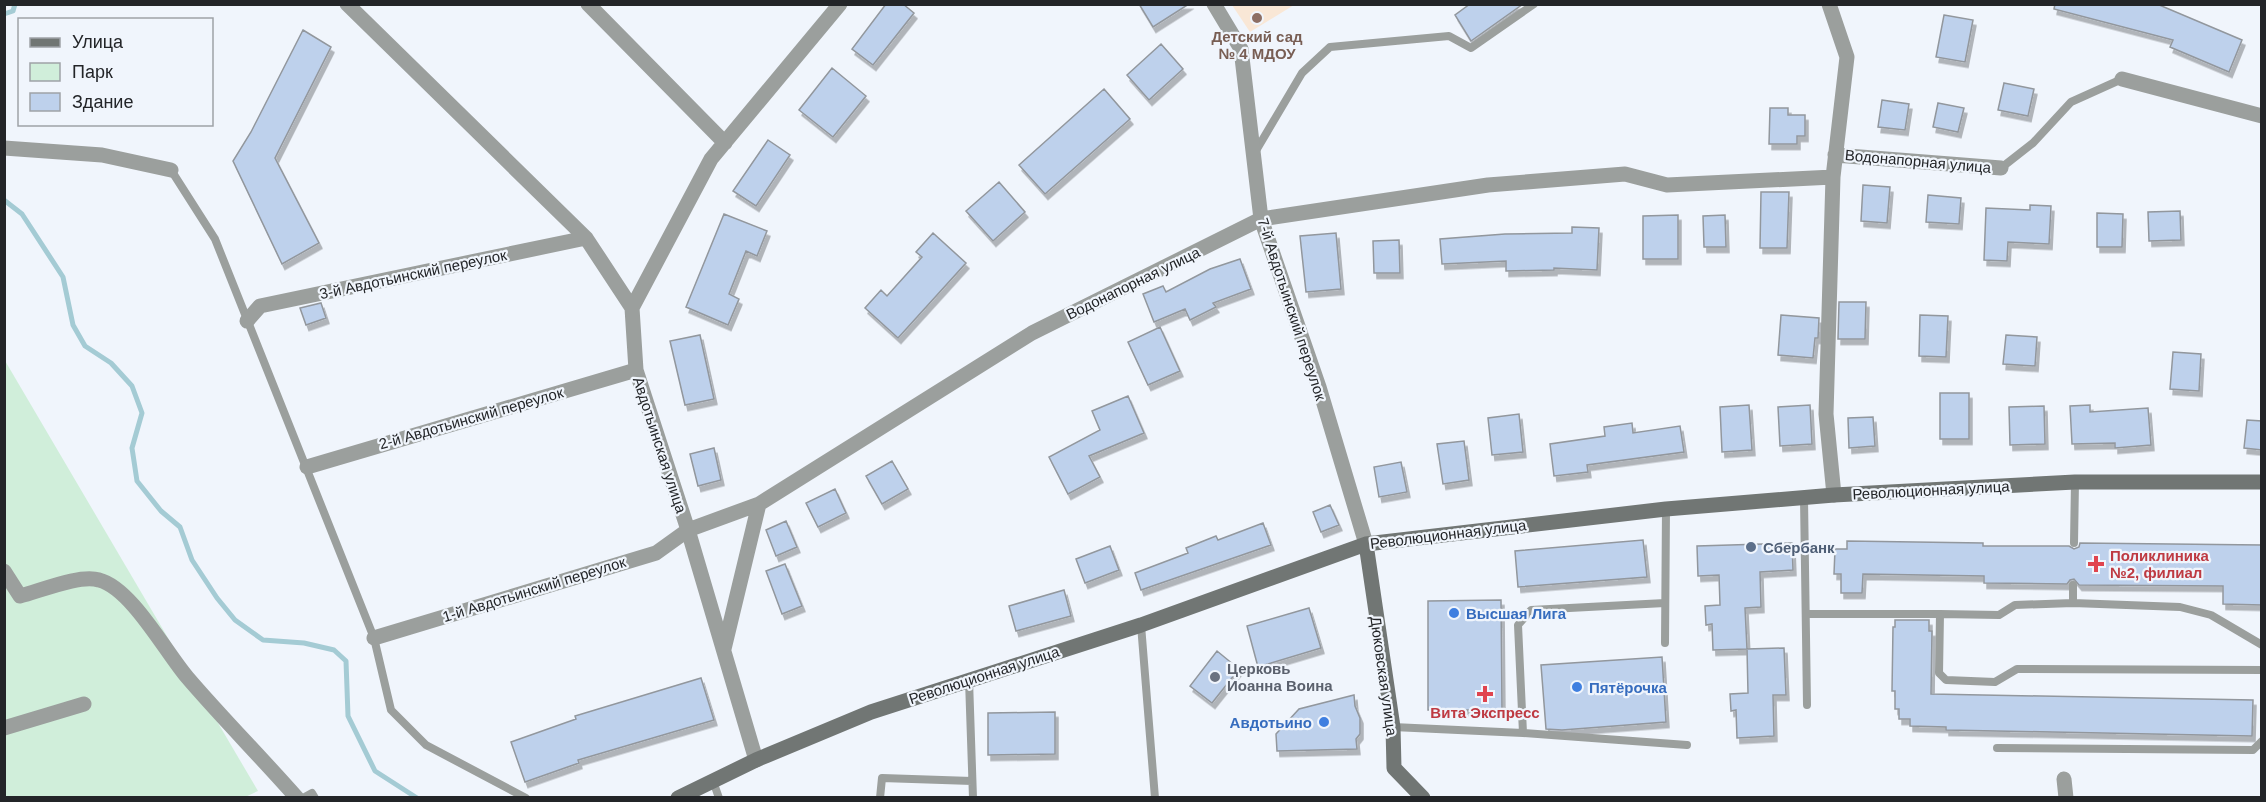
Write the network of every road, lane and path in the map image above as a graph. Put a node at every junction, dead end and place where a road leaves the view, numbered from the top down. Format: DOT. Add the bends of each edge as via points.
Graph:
graph roads {
  1 [pos="346,4"];
  2 [pos="588,4"];
  3 [pos="840,4"];
  4 [pos="1214,4"];
  5 [pos="1534,4"];
  6 [pos="1829,4"];
  7 [pos="2122,79"];
  8 [pos="2262,116"];
  9 [pos="725,143"];
  10 [pos="4,148"];
  11 [pos="1835,155"];
  12 [pos="1253,156"];
  13 [pos="2001,168"];
  14 [pos="171,170"];
  15 [pos="1833,177"];
  16 [pos="1261,219"];
  17 [pos="586,238"];
  18 [pos="632,309"];
  19 [pos="247,321"];
  20 [pos="636,370"];
  21 [pos="307,467"];
  22 [pos="2075,482"];
  23 [pos="2262,482"];
  24 [pos="1834,495"];
  25 [pos="1804,498"];
  26 [pos="759,504"];
  27 [pos="1666,508"];
  28 [pos="688,530"];
  29 [pos="2074,543"];
  30 [pos="1366,544"];
  31 [pos="4,571"];
  32 [pos="2073,585"];
  33 [pos="20,597"];
  34 [pos="4,601"];
  35 [pos="1665,603"];
  36 [pos="2073,603"];
  37 [pos="1806,614"];
  38 [pos="1940,614"];
  39 [pos="1141,625"];
  40 [pos="374,638"];
  41 [pos="1665,644"];
  42 [pos="2262,645"];
  43 [pos="724,650"];
  44 [pos="2262,670"];
  45 [pos="969,680"];
  46 [pos="84,704"];
  47 [pos="1807,705"];
  48 [pos="1393,727"];
  49 [pos="4,728"];
  50 [pos="1523,733"];
  51 [pos="2262,741"];
  52 [pos="1687,745"];
  53 [pos="1997,748"];
  54 [pos="756,760"];
  55 [pos="2064,779"];
  56 [pos="713,781"];
  57 [pos="972,781"];
  58 [pos="297,798"];
  59 [pos="303,798"];
  60 [pos="315,798"];
  61 [pos="526,798"];
  62 [pos="678,798"];
  63 [pos="719,798"];
  64 [pos="880,798"];
  65 [pos="973,798"];
  66 [pos="1155,798"];
  67 [pos="1423,798"];
  68 [pos="2066,798"];
  1 -- 17 [label="street"];
  2 -- 9 [label="street"];
  3 -- 9 [label="street"];
  4 -- 12 [label="street, 7-й Авдотьинский переулок" via="1241,49"];
  5 -- 12 [label="lane" via="1471,48 1449,36 1330,47 1302,74"];
  6 -- 11 [label="street" via="1847,57"];
  7 -- 8 [label="street"];
  7 -- 13 [label="lane" via="2071,102 2033,143"];
  9 -- 18 [label="street" via="711,159"];
  10 -- 14 [label="street" via="102,155"];
  11 -- 13 [label="street, Водонапорная улица"];
  11 -- 15 [label="street"];
  12 -- 16 [label="street, 7-й Авдотьинский переулок"];
  14 -- 19 [label="lane" via="215,239"];
  15 -- 16 [label="street, Водонапорная улица" via="1667,185 1625,174 1488,185"];
  15 -- 24 [label="street" via="1826,414"];
  16 -- 26 [label="street, Водонапорная улица" via="1032,333"];
  16 -- 30 [label="street, 7-й Авдотьинский переулок" via="1319,387"];
  17 -- 18 [label="street"];
  17 -- 19 [label="street, 3-й Авдотьинский переулок" via="260,306"];
  18 -- 20 [label="street, Авдотьинская улица"];
  19 -- 21 [label="lane"];
  20 -- 21 [label="street, 2-й Авдотьинский переулок"];
  20 -- 28 [label="street, Авдотьинская улица"];
  21 -- 40 [label="lane"];
  22 -- 23 [label="main road, Революционная улица"];
  22 -- 24 [label="main road, Революционная улица"];
  22 -- 29 [label="lane"];
  24 -- 25 [label="main road, Революционная улица"];
  25 -- 27 [label="main road, Революционная улица"];
  25 -- 37 [label="lane"];
  26 -- 28 [label="street, Водонапорная улица"];
  26 -- 43 [label="street"];
  27 -- 30 [label="main road, Революционная улица"];
  27 -- 35 [label="lane"];
  28 -- 40 [label="street, 1-й Авдотьинский переулок" via="656,553"];
  28 -- 43 [label="street, Авдотьинская улица"];
  30 -- 39 [label="main road, Революционная улица"];
  30 -- 48 [label="main road, Дюковская улица"];
  31 -- 33 [label="street"];
  32 -- 36 [label="lane"];
  33 -- 34 [label="street"];
  33 -- 58 [label="street" via="87,578 101,580 117,590 129,600 186,676"];
  35 -- 41 [label="lane"];
  35 -- 50 [label="lane" via="1532,610 1518,625"];
  36 -- 38 [label="lane" via="2015,605 1999,615"];
  36 -- 42 [label="lane" via="2180,607 2211,615"];
  37 -- 38 [label="lane"];
  37 -- 47 [label="lane"];
  38 -- 44 [label="lane" via="1939,673 1946,680 1995,682 2017,669"];
  39 -- 45 [label="main road, Революционная улица"];
  39 -- 66 [label="lane"];
  40 -- 61 [label="lane" via="391,710 426,746"];
  43 -- 54 [label="street, Авдотьинская улица"];
  45 -- 54 [label="main road, Революционная улица" via="871,712"];
  45 -- 57 [label="lane"];
  46 -- 49 [label="street"];
  48 -- 50 [label="lane"];
  48 -- 67 [label="main road, Дюковская улица" via="1394,768"];
  50 -- 52 [label="lane"];
  51 -- 53 [label="lane" via="2253,750"];
  54 -- 56 [label="main road, Революционная улица"];
  55 -- 68 [label="street"];
  56 -- 62 [label="main road, Революционная улица"];
  56 -- 63 [label="lane"];
  57 -- 64 [label="lane" via="882,778"];
  57 -- 65 [label="lane"];
  59 -- 60 [label="lane" via="312,793"];
}
